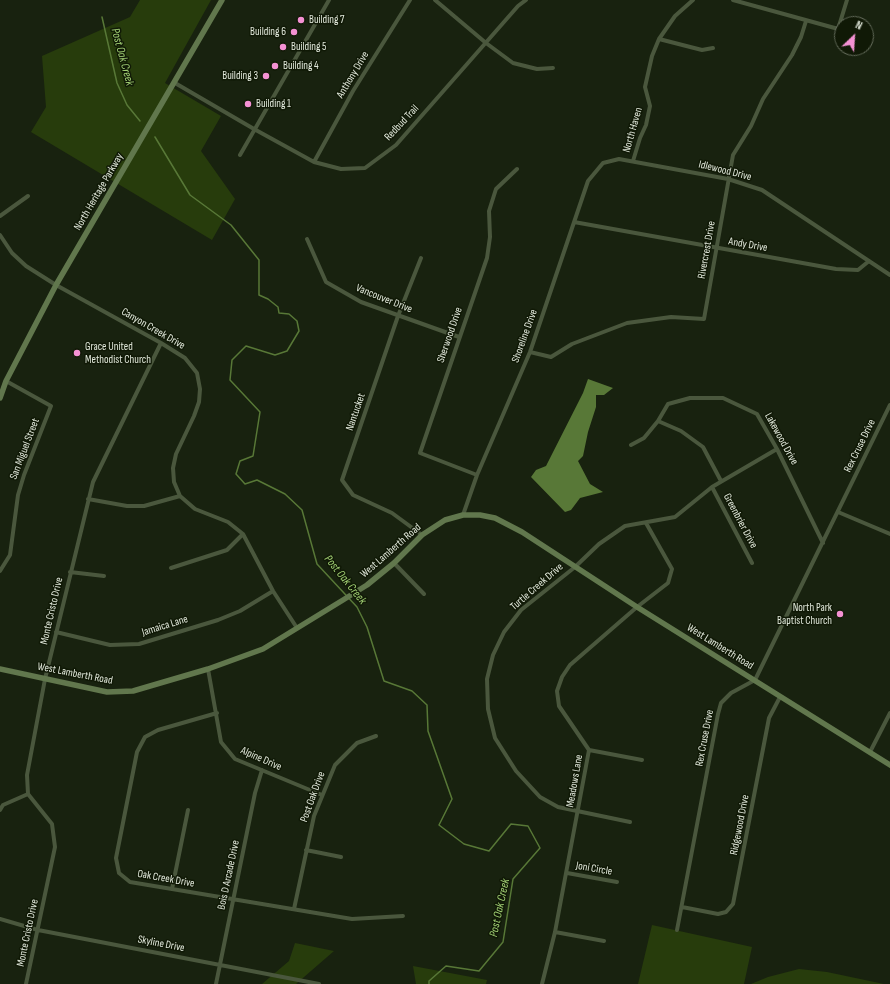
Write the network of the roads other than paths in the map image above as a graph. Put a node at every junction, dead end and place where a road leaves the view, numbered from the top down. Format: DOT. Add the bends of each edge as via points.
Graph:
graph roads {
  1 [pos="222,0"];
  2 [pos="329,0"];
  3 [pos="410,0"];
  4 [pos="435,0"];
  5 [pos="526,0"];
  6 [pos="693,0"];
  7 [pos="733,0"];
  8 [pos="847,0"];
  9 [pos="843,16"];
  10 [pos="806,21"];
  11 [pos="834,28"];
  12 [pos="659,39"];
  13 [pos="486,43"];
  14 [pos="714,48"];
  15 [pos="553,68"];
  16 [pos="175,83"];
  17 [pos="254,129"];
  18 [pos="240,155"];
  19 [pos="314,162"];
  20 [pos="633,162"];
  21 [pos="603,163"];
  22 [pos="517,169"];
  23 [pos="728,179"];
  24 [pos="28,196"];
  25 [pos="0,216"];
  26 [pos="574,222"];
  27 [pos="0,235"];
  28 [pos="307,239"];
  29 [pos="717,249"];
  30 [pos="421,258"];
  31 [pos="869,261"];
  32 [pos="890,275"];
  33 [pos="56,286"];
  34 [pos="398,316"];
  35 [pos="459,337"];
  36 [pos="161,343"];
  37 [pos="530,352"];
  38 [pos="6,381"];
  39 [pos="0,398"];
  40 [pos="890,405"];
  41 [pos="658,421"];
  42 [pos="631,445"];
  43 [pos="777,449"];
  44 [pos="477,476"];
  45 [pos="721,481"];
  46 [pos="712,487"];
  47 [pos="180,496"];
  48 [pos="88,499"];
  49 [pos="838,512"];
  50 [pos="463,515"];
  51 [pos="646,523"];
  52 [pos="243,534"];
  53 [pos="890,534"];
  54 [pos="422,535"];
  55 [pos="823,542"];
  56 [pos="394,563"];
  57 [pos="752,563"];
  58 [pos="575,566"];
  59 [pos="171,568"];
  60 [pos="0,571"];
  61 [pos="70,572"];
  62 [pos="104,576"];
  63 [pos="273,591"];
  64 [pos="424,594"];
  65 [pos="637,607"];
  66 [pos="297,628"];
  67 [pos="56,632"];
  68 [pos="0,669"];
  69 [pos="208,670"];
  70 [pos="45,679"];
  71 [pos="755,680"];
  72 [pos="780,697"];
  73 [pos="217,713"];
  74 [pos="890,713"];
  75 [pos="376,736"];
  76 [pos="589,750"];
  77 [pos="870,752"];
  78 [pos="642,760"];
  79 [pos="890,765"];
  80 [pos="262,770"];
  81 [pos="28,794"];
  82 [pos="322,794"];
  83 [pos="0,810"];
  84 [pos="188,810"];
  85 [pos="578,812"];
  86 [pos="630,822"];
  87 [pos="306,850"];
  88 [pos="341,857"];
  89 [pos="567,874"];
  90 [pos="617,882"];
  91 [pos="172,889"];
  92 [pos="232,899"];
  93 [pos="682,907"];
  94 [pos="294,909"];
  95 [pos="403,916"];
  96 [pos="0,919"];
  97 [pos="38,930"];
  98 [pos="677,930"];
  99 [pos="556,932"];
  100 [pos="604,942"];
  101 [pos="220,964"];
  102 [pos="26,984"];
  103 [pos="216,984"];
  104 [pos="319,984"];
  105 [pos="542,984"];
  1 -- 16 [label="street, North Heritage Parkway"];
  2 -- 17 [label="street"];
  3 -- 19 [label="street, Anthony Drive" via="353,92"];
  4 -- 13 [label="street"];
  5 -- 13 [label="street, Redbud Trail"];
  6 -- 12 [label="street, North Haven" via="675,16"];
  7 -- 10 [label="street"];
  8 -- 9 [label="street"];
  10 -- 11 [label="street"];
  10 -- 23 [label="street, Rivercrest Drive" via="802,37 732,155"];
  12 -- 14 [label="street" via="702,50"];
  12 -- 20 [label="street, North Haven" via="652,56 646,87 650,106"];
  13 -- 15 [label="street" via="513,63 537,69"];
  13 -- 19 [label="street, Redbud Trail" via="396,145 365,168 341,169"];
  16 -- 17 [label="street, Redbud Trail"];
  16 -- 33 [label="street, North Heritage Parkway"];
  17 -- 18 [label="street"];
  17 -- 19 [label="street, Redbud Trail"];
  20 -- 21 [label="street, Idlewood Drive" via="619,159"];
  20 -- 23 [label="street, Idlewood Drive"];
  21 -- 26 [label="street, Shoreline Drive" via="588,181"];
  22 -- 35 [label="street, Sherwood Drive" via="496,189 489,211 490,237 487,258"];
  23 -- 29 [label="street, Rivercrest Drive"];
  23 -- 31 [label="street, Idlewood Drive" via="762,190"];
  24 -- 25 [label="street"];
  26 -- 29 [label="street, Andy Drive"];
  26 -- 37 [label="street, Shoreline Drive"];
  27 -- 33 [label="street, Canyon Creek Drive" via="12,253 26,266"];
  28 -- 34 [label="street, Vancouver Drive" via="326,282 361,302"];
  29 -- 31 [label="street, Andy Drive" via="836,269 858,270"];
  29 -- 37 [label="street, Rivercrest Drive" via="704,318 671,317 626,323 572,344 551,357"];
  30 -- 34 [label="street, Nantucket"];
  31 -- 32 [label="street, Idlewood Drive"];
  33 -- 36 [label="street, Canyon Creek Drive"];
  33 -- 38 [label="street, North Heritage Parkway"];
  34 -- 35 [label="street, Vancouver Drive"];
  34 -- 54 [label="street, Nantucket" via="342,480 353,495 392,513"];
  35 -- 44 [label="street, Sherwood Drive" via="420,453"];
  36 -- 47 [label="street, Canyon Creek Drive" via="185,358 197,373 200,388 194,416 176,454 173,468 174,482"];
  36 -- 48 [label="street, Monte Cristo Drive" via="93,482"];
  37 -- 44 [label="street, Shoreline Drive"];
  38 -- 39 [label="street, North Heritage Parkway"];
  38 -- 60 [label="street, San Miguel Street" via="51,406 24,475 18,495 10,555"];
  40 -- 49 [label="street, Rex Cruse Drive"];
  41 -- 42 [label="street, Lakewood Drive" via="644,438"];
  41 -- 43 [label="street, Lakewood Drive" via="668,404 690,398 723,398 757,414"];
  41 -- 45 [label="street, Greenbrier Drive" via="681,431 703,447"];
  43 -- 45 [label="street, Turtle Creek Drive"];
  43 -- 55 [label="street, Lakewood Drive"];
  44 -- 50 [label="street, Shoreline Drive"];
  45 -- 46 [label="street, Turtle Creek Drive"];
  46 -- 51 [label="street, Turtle Creek Drive" via="675,517"];
  46 -- 57 [label="street, Greenbrier Drive"];
  47 -- 48 [label="street" via="144,506 127,506"];
  47 -- 52 [label="street" via="195,509 228,522"];
  48 -- 61 [label="street, Monte Cristo Drive"];
  49 -- 53 [label="street"];
  49 -- 55 [label="street, Rex Cruse Drive"];
  50 -- 54 [label="street, West Lamberth Road" via="445,520"];
  50 -- 58 [label="street, West Lamberth Road" via="494,518 522,532"];
  51 -- 58 [label="street, Turtle Creek Drive" via="625,526 599,544"];
  51 -- 65 [label="street, Meadows Lane" via="672,569 668,583"];
  52 -- 59 [label="street" via="227,550"];
  52 -- 63 [label="street"];
  54 -- 56 [label="street, West Lamberth Road"];
  55 -- 71 [label="street, Rex Cruse Drive"];
  56 -- 64 [label="street"];
  56 -- 66 [label="street, West Lamberth Road" via="367,585"];
  58 -- 65 [label="street, West Lamberth Road"];
  58 -- 85 [label="street, Turtle Creek Drive" via="522,610 504,632 492,655 487,690 488,710 495,738 516,771 540,797 558,807"];
  61 -- 62 [label="street"];
  61 -- 67 [label="street, Monte Cristo Drive"];
  63 -- 66 [label="street"];
  63 -- 67 [label="street, Jamaica Lane" via="240,611 218,620 139,644 110,645"];
  65 -- 71 [label="street, West Lamberth Road"];
  65 -- 76 [label="street, Meadows Lane" via="570,665 557,691 559,706"];
  66 -- 69 [label="street, West Lamberth Road" via="263,649"];
  67 -- 70 [label="street, Monte Cristo Drive"];
  68 -- 70 [label="street, West Lamberth Road"];
  69 -- 70 [label="street, West Lamberth Road" via="133,691 107,692"];
  69 -- 73 [label="street, Alpine Drive"];
  70 -- 81 [label="street, Monte Cristo Drive" via="27,775"];
  71 -- 72 [label="street, West Lamberth Road"];
  71 -- 93 [label="street, Rex Cruse Drive" via="725,698 719,708"];
  72 -- 77 [label="street, West Lamberth Road"];
  72 -- 93 [label="street, Ridgewood Drive" via="769,718 733,904 726,912 718,914"];
  73 -- 80 [label="street, Alpine Drive" via="221,742 235,760"];
  73 -- 91 [label="street, Oak Creek Drive" via="158,730 145,737 137,752 116,858 119,873 130,882"];
  74 -- 77 [label="street"];
  75 -- 82 [label="street, Post Oak Drive" via="357,743 335,765"];
  76 -- 78 [label="street"];
  76 -- 85 [label="street, Meadows Lane"];
  77 -- 79 [label="street, West Lamberth Road"];
  80 -- 82 [label="street, Alpine Drive"];
  80 -- 92 [label="street, Bois D Arcade Drive"];
  81 -- 83 [label="street" via="3,805"];
  81 -- 97 [label="street, Monte Cristo Drive" via="52,824 55,847"];
  82 -- 87 [label="street, Post Oak Drive"];
  84 -- 91 [label="street"];
  85 -- 86 [label="street, Turtle Creek Drive"];
  85 -- 89 [label="street, Meadows Lane"];
  87 -- 88 [label="street"];
  87 -- 94 [label="street, Post Oak Drive"];
  89 -- 90 [label="street, Joni Circle"];
  89 -- 99 [label="street, Meadows Lane"];
  91 -- 92 [label="street, Oak Creek Drive"];
  92 -- 94 [label="street, Oak Creek Drive"];
  92 -- 101 [label="street, Bois D Arcade Drive"];
  93 -- 98 [label="street, Rex Cruse Drive"];
  94 -- 95 [label="street, Oak Creek Drive" via="352,919"];
  96 -- 97 [label="street, Skyline Drive"];
  97 -- 101 [label="street, Skyline Drive"];
  97 -- 102 [label="street, Monte Cristo Drive"];
  99 -- 100 [label="street"];
  99 -- 105 [label="street, Meadows Lane"];
  101 -- 103 [label="street, Bois D Arcade Drive"];
  101 -- 104 [label="street, Skyline Drive"];
}
